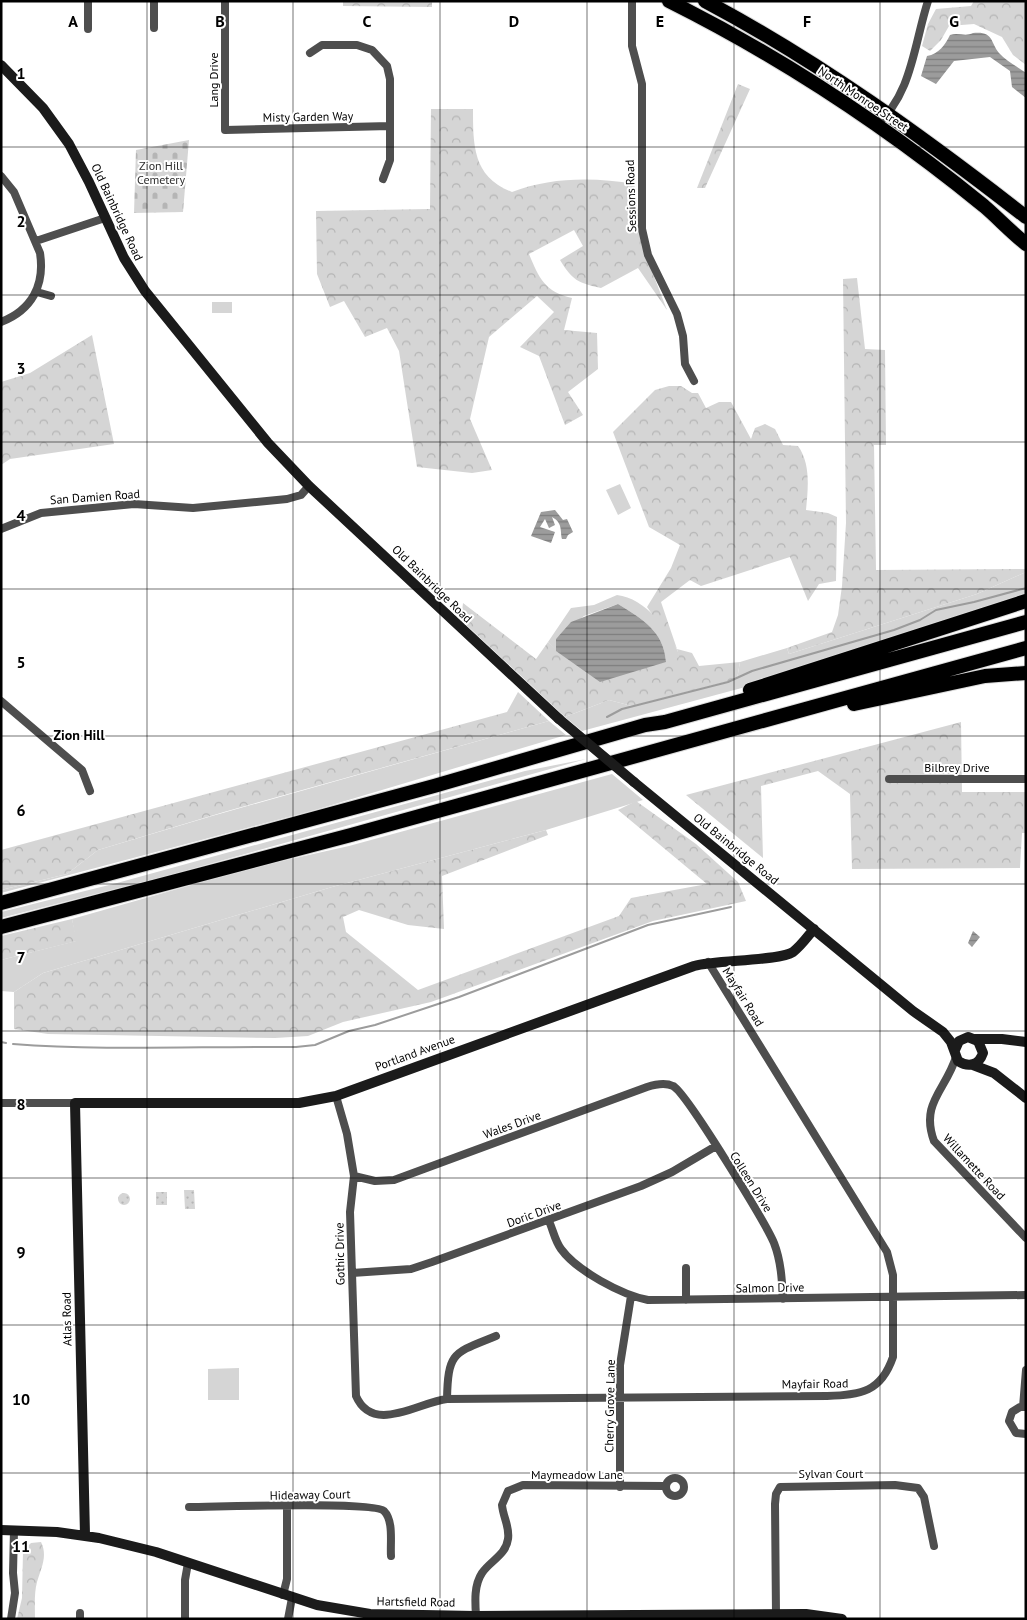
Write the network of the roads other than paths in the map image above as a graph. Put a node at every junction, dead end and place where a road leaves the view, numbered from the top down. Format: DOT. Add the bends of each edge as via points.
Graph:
graph roads {
  1 [pos="88,1"];
  2 [pos="154,1"];
  3 [pos="225,1"];
  4 [pos="632,1"];
  5 [pos="670,1"];
  6 [pos="705,1"];
  7 [pos="928,1"];
  8 [pos="154,28"];
  9 [pos="88,29"];
  10 [pos="789,48"];
  11 [pos="310,53"];
  12 [pos="780,63"];
  13 [pos="1,65"];
  14 [pos="889,114"];
  15 [pos="876,125"];
  16 [pos="390,126"];
  17 [pos="225,130"];
  18 [pos="1,176"];
  19 [pos="383,179"];
  20 [pos="985,207"];
  21 [pos="1023,213"];
  22 [pos="105,218"];
  23 [pos="1026,227"];
  24 [pos="36,241"];
  25 [pos="1026,244"];
  26 [pos="37,292"];
  27 [pos="51,296"];
  28 [pos="1,322"];
  29 [pos="694,381"];
  30 [pos="309,486"];
  31 [pos="1,529"];
  32 [pos="1026,601"];
  33 [pos="1026,622"];
  34 [pos="1026,648"];
  35 [pos="1026,673"];
  36 [pos="1,701"];
  37 [pos="816,706"];
  38 [pos="645,725"];
  39 [pos="889,779"];
  40 [pos="1026,779"];
  41 [pos="90,791"];
  42 [pos="1,903"];
  43 [pos="1,927"];
  44 [pos="814,929"];
  45 [pos="708,962"];
  46 [pos="943,1032"];
  47 [pos="1002,1038"];
  48 [pos="962,1039"];
  49 [pos="975,1039"];
  50 [pos="1026,1042"];
  51 [pos="982,1053"];
  52 [pos="955,1054"];
  53 [pos="970,1065"];
  54 [pos="994,1074"];
  55 [pos="950,1076"];
  56 [pos="676,1088"];
  57 [pos="336,1096"];
  58 [pos="1026,1098"];
  59 [pos="75,1102"];
  60 [pos="1,1103"];
  61 [pos="716,1146"];
  62 [pos="354,1176"];
  63 [pos="549,1221"];
  64 [pos="1026,1238"];
  65 [pos="686,1268"];
  66 [pos="352,1273"];
  67 [pos="1026,1295"];
  68 [pos="631,1296"];
  69 [pos="893,1298"];
  70 [pos="783,1299"];
  71 [pos="686,1300"];
  72 [pos="496,1336"];
  73 [pos="1026,1370"];
  74 [pos="620,1397"];
  75 [pos="448,1399"];
  76 [pos="1024,1407"];
  77 [pos="366,1411"];
  78 [pos="1026,1434"];
  79 [pos="620,1486"];
  80 [pos="665,1486"];
  81 [pos="287,1506"];
  82 [pos="189,1507"];
  83 [pos="1,1530"];
  84 [pos="14,1530"];
  85 [pos="85,1535"];
  86 [pos="934,1546"];
  87 [pos="391,1556"];
  88 [pos="188,1563"];
  89 [pos="288,1597"];
  90 [pos="776,1614"];
  91 [pos="391,1617"];
  92 [pos="475,1617"];
  93 [pos="656,1617"];
  94 [pos="823,1617"];
  95 [pos="11,1619"];
  96 [pos="185,1619"];
  97 [pos="288,1619"];
  98 [pos="842,1619"];
  1 -- 9 [label="street"];
  2 -- 8 [label="street"];
  3 -- 17 [label="street, Lang Drive"];
  4 -- 29 [label="street, Sessions Road" via="632,46 641,78 642,230 648,255 677,314 685,364"];
  5 -- 12 [label="highway, North Monroe Street"];
  6 -- 10 [label="highway, North Monroe Street"];
  7 -- 14 [label="street" via="905,83"];
  10 -- 12 [label="highway"];
  10 -- 14 [label="highway, North Monroe Street"];
  11 -- 16 [label="street" via="322,45 357,45 365,46 378,55 389,72"];
  12 -- 15 [label="highway, North Monroe Street"];
  13 -- 22 [label="street, Old Bainbridge Road" via="43,108 61,132 80,162"];
  14 -- 15 [label="street"];
  14 -- 21 [label="highway, North Monroe Street"];
  15 -- 20 [label="highway, North Monroe Street"];
  16 -- 17 [label="street, Misty Garden Way"];
  16 -- 19 [label="street" via="390,160"];
  18 -- 24 [label="street" via="14,192"];
  20 -- 23 [label="highway"];
  20 -- 25 [label="highway, North Monroe Street"];
  22 -- 24 [label="street"];
  22 -- 30 [label="street, Old Bainbridge Road" via="124,258 145,291 257,430"];
  24 -- 26 [label="street" via="42,263"];
  26 -- 27 [label="street"];
  26 -- 28 [label="street" via="26,308"];
  30 -- 31 [label="street, San Damien Road" via="301,495 287,499 193,508 134,504 41,513"];
  30 -- 44 [label="street, Old Bainbridge Road, bridge" via="559,719"];
  32 -- 38 [label="highway" via="747,691 664,714"];
  33 -- 38 [label="highway" via="675,720"];
  34 -- 37 [label="highway"];
  35 -- 37 [label="highway" via="985,676 855,704"];
  36 -- 41 [label="street" via="82,770"];
  37 -- 43 [label="highway" via="274,856"];
  38 -- 42 [label="highway" via="348,810"];
  39 -- 40 [label="street, Bilbrey Drive"];
  44 -- 45 [label="street, Portland Avenue" via="786,955"];
  44 -- 46 [label="street, Old Bainbridge Road"];
  45 -- 57 [label="street, Portland Avenue" via="637,984"];
  45 -- 69 [label="street, Mayfair Road" via="882,1243 891,1265"];
  46 -- 48 [label="street, Old Bainbridge Road"];
  46 -- 52 [label="street, Old Bainbridge Road" via="952,1042"];
  47 -- 49 [label="street"];
  47 -- 50 [label="street"];
  47 -- 51 [label="street" via="993,1041"];
  48 -- 49 [label="street"];
  48 -- 52 [label="street"];
  49 -- 51 [label="street"];
  51 -- 53 [label="street"];
  51 -- 54 [label="street"];
  52 -- 53 [label="street"];
  52 -- 55 [label="street, Willamette Road"];
  53 -- 54 [label="street"];
  53 -- 55 [label="street, Willamette Road"];
  54 -- 58 [label="street"];
  55 -- 64 [label="street, Willamette Road" via="930,1108 934,1141"];
  56 -- 61 [label="street, Colleen Drive"];
  56 -- 62 [label="street, Wales Drive" via="665,1084 647,1086 394,1180 375,1181"];
  57 -- 59 [label="street, Portland Avenue" via="299,1103"];
  57 -- 62 [label="street, Gothic Drive"];
  59 -- 60 [label="street, Portland Avenue"];
  59 -- 85 [label="street, Atlas Road"];
  61 -- 63 [label="street, Doric Drive" via="656,1179"];
  61 -- 70 [label="street, Colleen Drive" via="773,1241 781,1270"];
  62 -- 66 [label="street, Gothic Drive" via="350,1212"];
  63 -- 66 [label="street, Doric Drive" via="411,1269"];
  63 -- 68 [label="street, Salmon Drive" via="567,1256"];
  65 -- 71 [label="street"];
  66 -- 77 [label="street, Gothic Drive" via="356,1396"];
  67 -- 69 [label="street, Salmon Drive"];
  68 -- 71 [label="street, Salmon Drive" via="648,1300"];
  68 -- 74 [label="street, Cherry Grove Lane" via="620,1365"];
  69 -- 70 [label="street, Salmon Drive"];
  69 -- 74 [label="street, Mayfair Road" via="890,1368 874,1387 861,1393 834,1396"];
  70 -- 71 [label="street, Salmon Drive"];
  72 -- 75 [label="street" via="465,1348 452,1359"];
  73 -- 76 [label="street"];
  74 -- 75 [label="street, Mayfair Road"];
  74 -- 79 [label="street, Cherry Grove Lane"];
  75 -- 77 [label="street, Mayfair Road" via="405,1413"];
  76 -- 78 [label="street" via="1012,1412 1009,1421 1016,1433"];
  79 -- 80 [label="street, Maymeadow Lane"];
  79 -- 92 [label="street, Maymeadow Lane" via="523,1486 508,1491 502,1505 508,1542 478,1582"];
  81 -- 82 [label="street, Hideaway Court"];
  81 -- 87 [label="street, Hideaway Court" via="379,1508 390,1521"];
  81 -- 89 [label="street"];
  83 -- 84 [label="street, Hartsfield Road"];
  84 -- 85 [label="street, Hartsfield Road"];
  84 -- 95 [label="street" via="16,1593"];
  85 -- 88 [label="street, Hartsfield Road"];
  86 -- 90 [label="street, Sylvan Court" via="924,1497 918,1488 895,1485 780,1487 775,1504"];
  88 -- 89 [label="street, Hartsfield Road"];
  88 -- 96 [label="street" via="184,1580"];
  89 -- 91 [label="street, Hartsfield Road"];
  89 -- 97 [label="street"];
  90 -- 93 [label="street, Hartsfield Road"];
  90 -- 94 [label="street, Hartsfield Road"];
  91 -- 92 [label="street, Hartsfield Road"];
  92 -- 93 [label="street, Hartsfield Road"];
  94 -- 98 [label="street, Hartsfield Road"];
}
